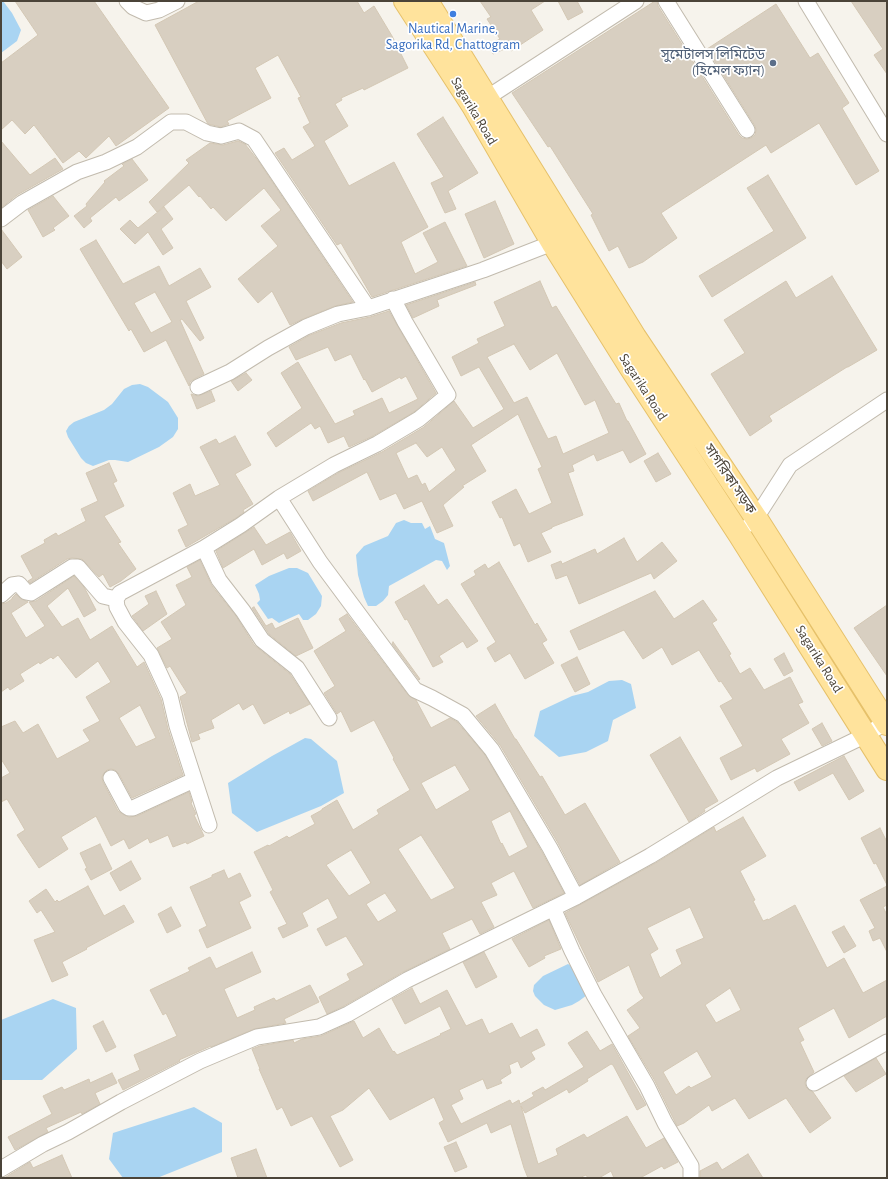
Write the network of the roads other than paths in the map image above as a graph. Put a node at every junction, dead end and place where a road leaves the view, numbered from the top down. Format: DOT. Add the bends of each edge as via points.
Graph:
graph roads {
  1 [pos="127,1"];
  2 [pos="177,1"];
  3 [pos="405,1"];
  4 [pos="427,1"];
  5 [pos="636,1"];
  6 [pos="666,1"];
  7 [pos="806,1"];
  8 [pos="480,102"];
  9 [pos="747,130"];
  10 [pos="887,134"];
  11 [pos="1,219"];
  12 [pos="572,234"];
  13 [pos="553,244"];
  14 [pos="394,299"];
  15 [pos="368,308"];
  16 [pos="198,387"];
  17 [pos="887,400"];
  18 [pos="279,498"];
  19 [pos="756,518"];
  20 [pos="739,534"];
  21 [pos="204,548"];
  22 [pos="1,595"];
  23 [pos="116,599"];
  24 [pos="329,718"];
  25 [pos="886,723"];
  26 [pos="866,735"];
  27 [pos="887,769"];
  28 [pos="111,778"];
  29 [pos="194,780"];
  30 [pos="210,825"];
  31 [pos="576,897"];
  32 [pos="553,908"];
  33 [pos="887,1042"];
  34 [pos="814,1083"];
  35 [pos="1,1169"];
  36 [pos="690,1178"];
  1 -- 2 [label="street" via="146,13"];
  3 -- 8 [label="main road, Sagarika Road"];
  4 -- 8 [label="main road, Sagarika Road"];
  5 -- 8 [label="street"];
  6 -- 9 [label="street"];
  7 -- 10 [label="street"];
  8 -- 12 [label="main road, Sagarika Road"];
  8 -- 13 [label="main road, Sagarika Road"];
  11 -- 15 [label="street" via="22,203 77,172 137,147 171,122 186,122 207,133 221,136 239,132 254,139"];
  12 -- 13 [label="street"];
  12 -- 19 [label="main road, সাগরিকা সড়ক" via="635,337"];
  13 -- 14 [label="street"];
  13 -- 20 [label="main road, Sagarika Road"];
  14 -- 15 [label="street"];
  14 -- 18 [label="street" via="448,395 419,419"];
  15 -- 16 [label="street" via="338,314 306,327 230,372"];
  17 -- 19 [label="street" via="790,465"];
  18 -- 21 [label="street"];
  18 -- 31 [label="street" via="320,562 415,690 463,715 492,750"];
  19 -- 20 [label="street"];
  19 -- 25 [label="main road, সাগরিকা সড়ক"];
  20 -- 26 [label="main road, Sagarika Road"];
  21 -- 23 [label="street" via="120,593"];
  21 -- 24 [label="street" via="219,580 243,610 262,640 297,668"];
  22 -- 23 [label="street" via="12,585 19,584 26,592 31,593 72,567 78,567 103,596"];
  23 -- 29 [label="street" via="126,622 151,655 170,696"];
  25 -- 26 [label="street"];
  26 -- 27 [label="main road, Sagarika Road"];
  26 -- 31 [label="street" via="777,778 650,856"];
  28 -- 29 [label="street" via="129,808"];
  29 -- 30 [label="street"];
  31 -- 32 [label="street"];
  32 -- 35 [label="street" via="407,980 348,1014 319,1027 257,1037 200,1061 120,1102"];
  32 -- 36 [label="street" via="594,995 691,1166"];
  33 -- 34 [label="street"];
}
